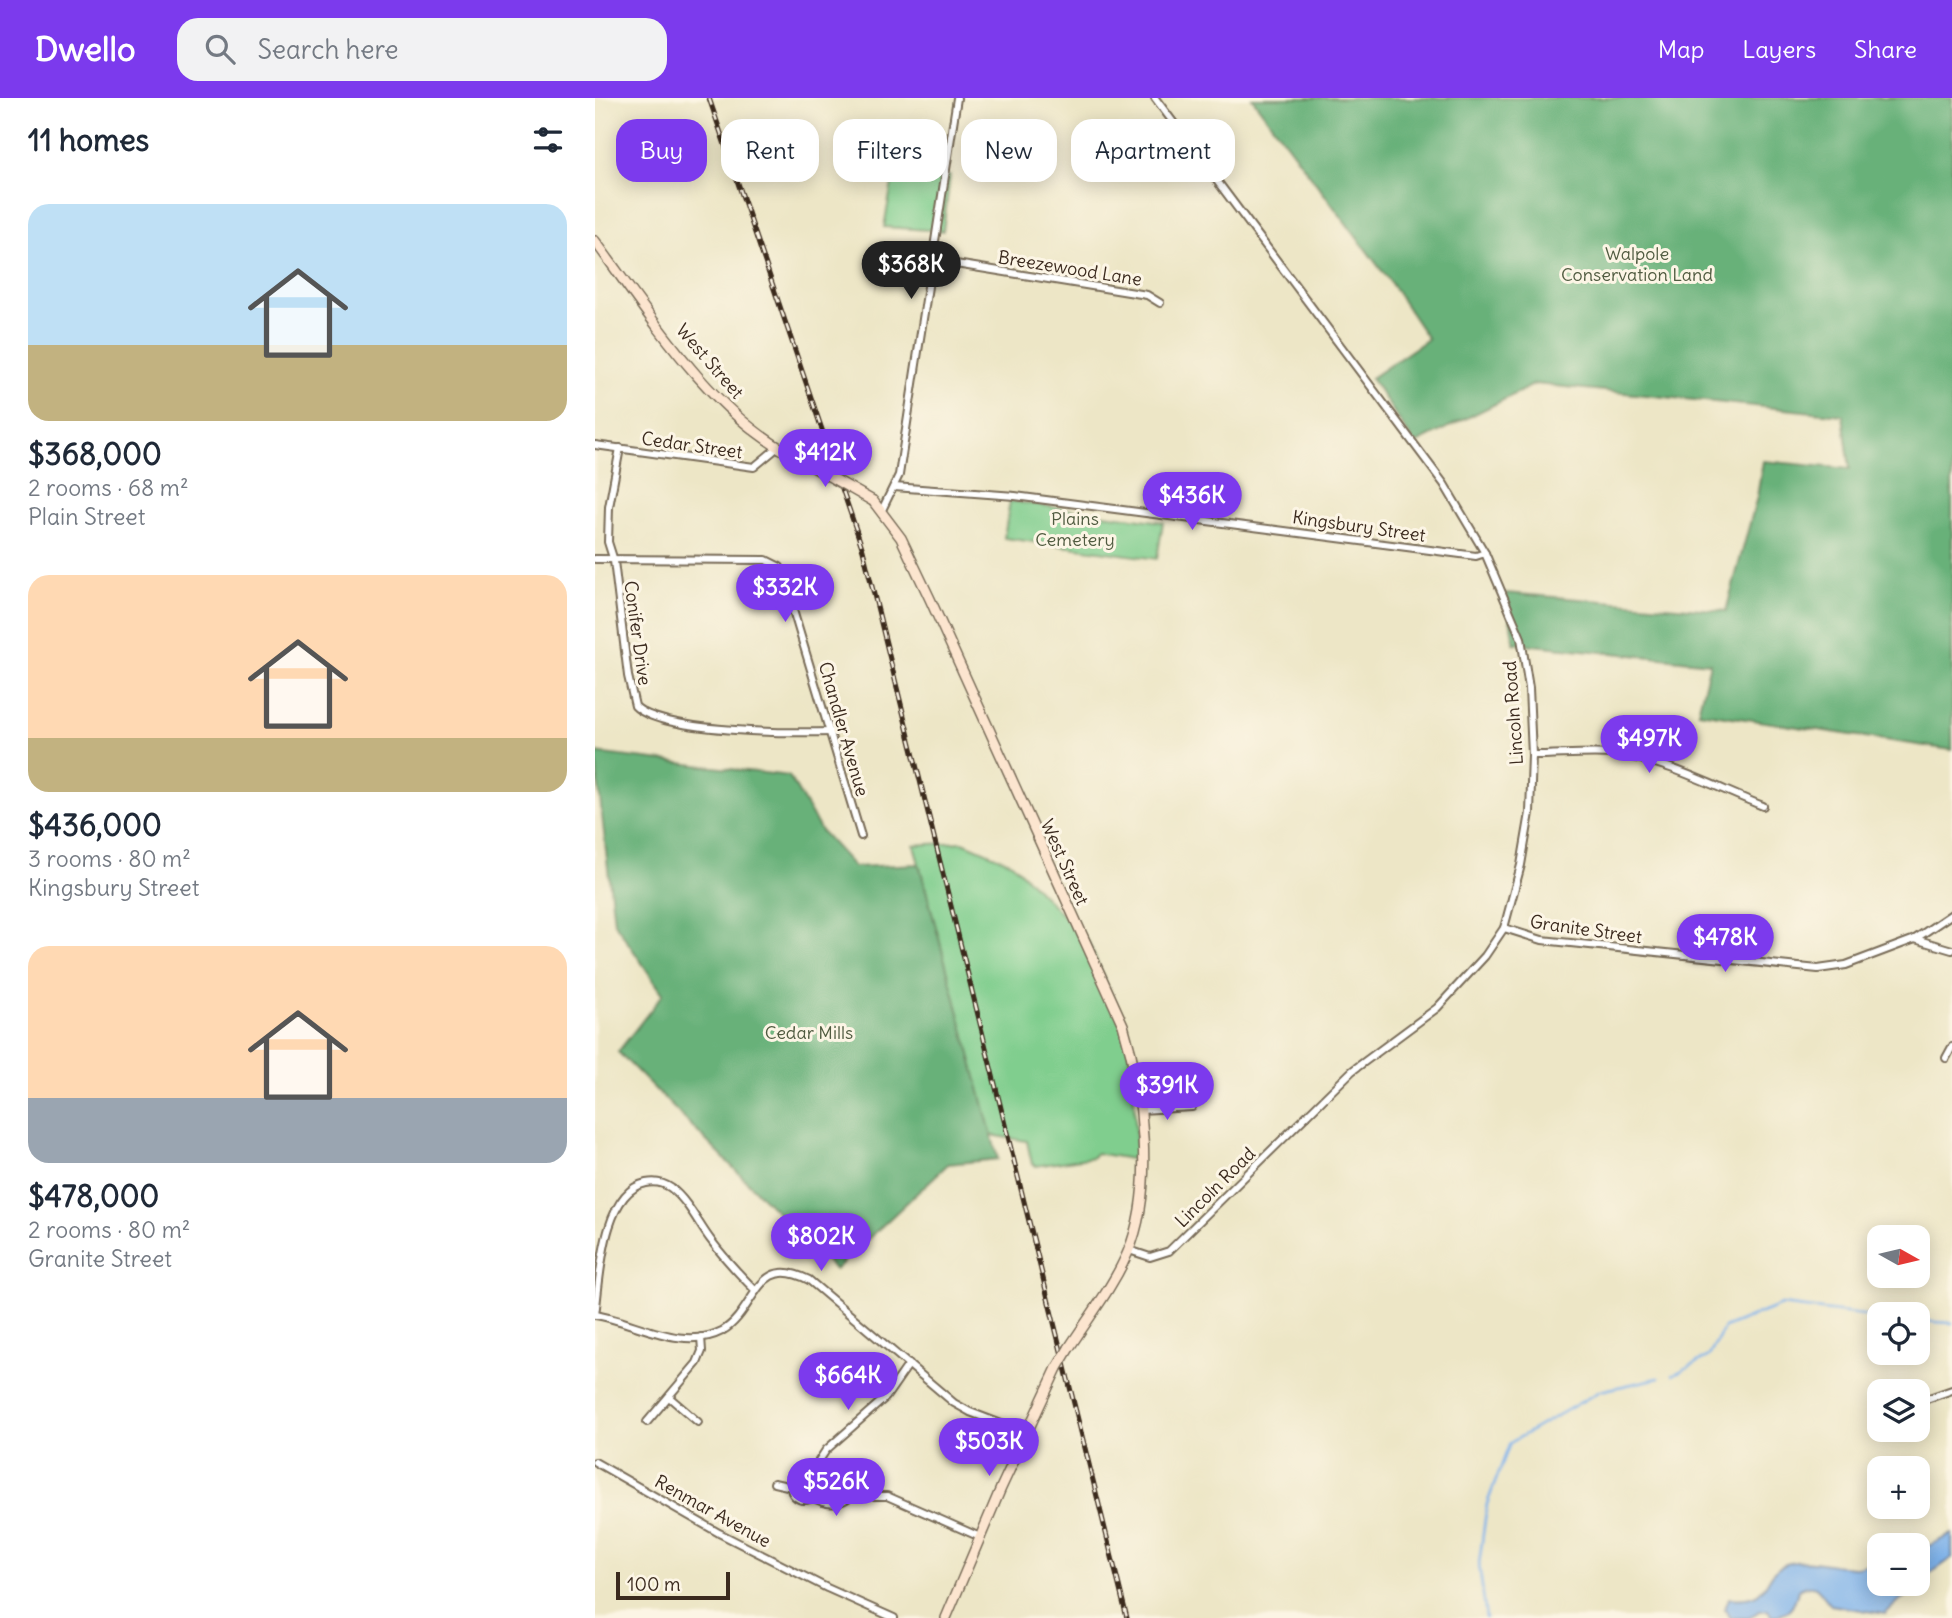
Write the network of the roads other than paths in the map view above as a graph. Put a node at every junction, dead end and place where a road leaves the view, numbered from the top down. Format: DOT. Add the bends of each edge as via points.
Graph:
graph roads {
  1 [pos="957,98"];
  2 [pos="1155,98"];
  3 [pos="595,241"];
  4 [pos="932,260"];
  5 [pos="1160,303"];
  6 [pos="595,445"];
  7 [pos="620,448"];
  8 [pos="777,448"];
  9 [pos="894,487"];
  10 [pos="882,510"];
  11 [pos="1485,553"];
  12 [pos="595,559"];
  13 [pos="614,561"];
  14 [pos="832,732"];
  15 [pos="1532,755"];
  16 [pos="1763,806"];
  17 [pos="861,836"];
  18 [pos="1952,914"];
  19 [pos="1504,928"];
  20 [pos="1916,939"];
  21 [pos="1952,950"];
  22 [pos="1952,1047"];
  23 [pos="1946,1058"];
  24 [pos="1192,1107"];
  25 [pos="1140,1110"];
  26 [pos="1129,1250"];
  27 [pos="756,1292"];
  28 [pos="595,1315"];
  29 [pos="701,1337"];
  30 [pos="909,1364"];
  31 [pos="1952,1390"];
  32 [pos="669,1397"];
  33 [pos="1930,1398"];
  34 [pos="647,1422"];
  35 [pos="698,1422"];
  36 [pos="1025,1433"];
  37 [pos="595,1462"];
  38 [pos="809,1476"];
  39 [pos="774,1483"];
  40 [pos="792,1487"];
  41 [pos="856,1493"];
  42 [pos="874,1496"];
  43 [pos="813,1497"];
  44 [pos="980,1537"];
  45 [pos="954,1603"];
  46 [pos="894,1618"];
  47 [pos="947,1618"];
  48 [pos="956,1618"];
  1 -- 4 [label="street"];
  2 -- 11 [label="street, Lincoln Road" via="1444,484"];
  3 -- 8 [label="main road, West Street" via="678,352 746,424"];
  4 -- 5 [label="street, Breezewood Lane" via="1147,295"];
  4 -- 9 [label="street"];
  6 -- 7 [label="street, Cedar Street"];
  7 -- 8 [label="street, Cedar Street" via="754,467"];
  7 -- 13 [label="street, Conifer Drive" via="609,519 609,553"];
  8 -- 10 [label="main road, West Street, bridge"];
  9 -- 10 [label="street"];
  9 -- 11 [label="street, Kingsbury Street" via="1015,496 1476,556"];
  10 -- 25 [label="main road, West Street" via="901,538 1123,1025 1136,1072"];
  11 -- 15 [label="street, Lincoln Road" via="1521,638"];
  12 -- 13 [label="street, Chandler Avenue"];
  13 -- 14 [label="street, Chandler Avenue" via="766,561 780,568"];
  13 -- 14 [label="street, Conifer Drive" via="628,676 633,703 640,711 660,721"];
  14 -- 17 [label="street, Chandler Avenue"];
  15 -- 16 [label="street" via="1635,758"];
  15 -- 19 [label="street, Lincoln Road" via="1527,835"];
  18 -- 20 [label="street, Granite Street"];
  19 -- 20 [label="street, Granite Street" via="1542,940 1818,969 1846,965"];
  19 -- 26 [label="street, Lincoln Road" via="1480,964 1437,1008 1352,1071 1173,1247 1152,1257"];
  20 -- 21 [label="street"];
  22 -- 23 [label="street"];
  24 -- 25 [label="street"];
  25 -- 26 [label="main road, West Street" via="1139,1209"];
  26 -- 36 [label="main road, West Street, bridge" via="1057,1368"];
  27 -- 28 [label="street" via="683,1200 671,1188 651,1182 639,1184 627,1194 613,1216 605,1238"];
  27 -- 29 [label="street" via="725,1329"];
  27 -- 30 [label="street" via="776,1272 797,1274"];
  28 -- 29 [label="street" via="653,1332"];
  29 -- 32 [label="street" via="697,1363"];
  30 -- 36 [label="street" via="954,1403"];
  30 -- 38 [label="street" via="886,1397 826,1450"];
  31 -- 33 [label="street"];
  32 -- 34 [label="street"];
  32 -- 35 [label="street"];
  36 -- 44 [label="main road, West Street"];
  37 -- 46 [label="street, Renmar Avenue" via="730,1538"];
  38 -- 40 [label="street" via="797,1477"];
  38 -- 43 [label="street" via="817,1485"];
  39 -- 40 [label="street"];
  40 -- 43 [label="street" via="801,1500"];
  41 -- 43 [label="street" via="835,1504"];
  42 -- 44 [label="street" via="887,1496"];
  44 -- 45 [label="main road, West Street"];
  45 -- 47 [label="main road, West Street"];
  45 -- 48 [label="main road"];
}
